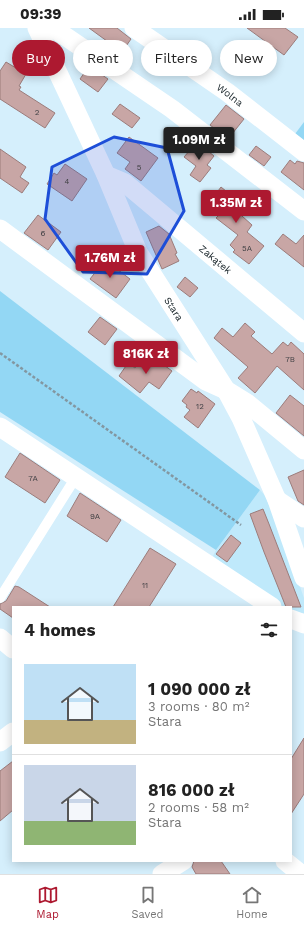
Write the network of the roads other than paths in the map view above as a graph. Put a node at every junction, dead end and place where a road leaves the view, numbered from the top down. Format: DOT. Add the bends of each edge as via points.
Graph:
graph roads {
  1 [pos="37,28"];
  2 [pos="53,28"];
  3 [pos="134,28"];
  4 [pos="304,152"];
  5 [pos="106,175"];
  6 [pos="304,211"];
  7 [pos="0,229"];
  8 [pos="304,333"];
  9 [pos="226,390"];
  10 [pos="0,428"];
  11 [pos="304,450"];
  12 [pos="76,477"];
  13 [pos="277,500"];
  14 [pos="304,518"];
  15 [pos="304,578"];
  16 [pos="0,598"];
  17 [pos="270,606"];
  18 [pos="292,619"];
  19 [pos="304,624"];
  20 [pos="0,638"];
  21 [pos="12,647"];
  22 [pos="12,733"];
  23 [pos="0,742"];
  24 [pos="181,862"];
  25 [pos="285,862"];
  26 [pos="162,874"];
  27 [pos="300,874"];
  1 -- 5 [label="street, Stara"];
  2 -- 6 [label="street" via="172,109"];
  3 -- 4 [label="street, Wolna" via="227,92"];
  5 -- 8 [label="street, Zakątek" via="125,183"];
  5 -- 9 [label="street, Stara" via="138,252"];
  7 -- 9 [label="street" via="206,380"];
  9 -- 11 [label="street" via="247,403"];
  9 -- 13 [label="street, Stara"];
  10 -- 12 [label="street"];
  12 -- 16 [label="lane"];
  12 -- 17 [label="street"];
  13 -- 14 [label="street"];
  13 -- 15 [label="street, Stara"];
  18 -- 19 [label="street"];
  20 -- 21 [label="street"];
  22 -- 23 [label="street"];
  24 -- 26 [label="street"];
  25 -- 27 [label="street"];
}
